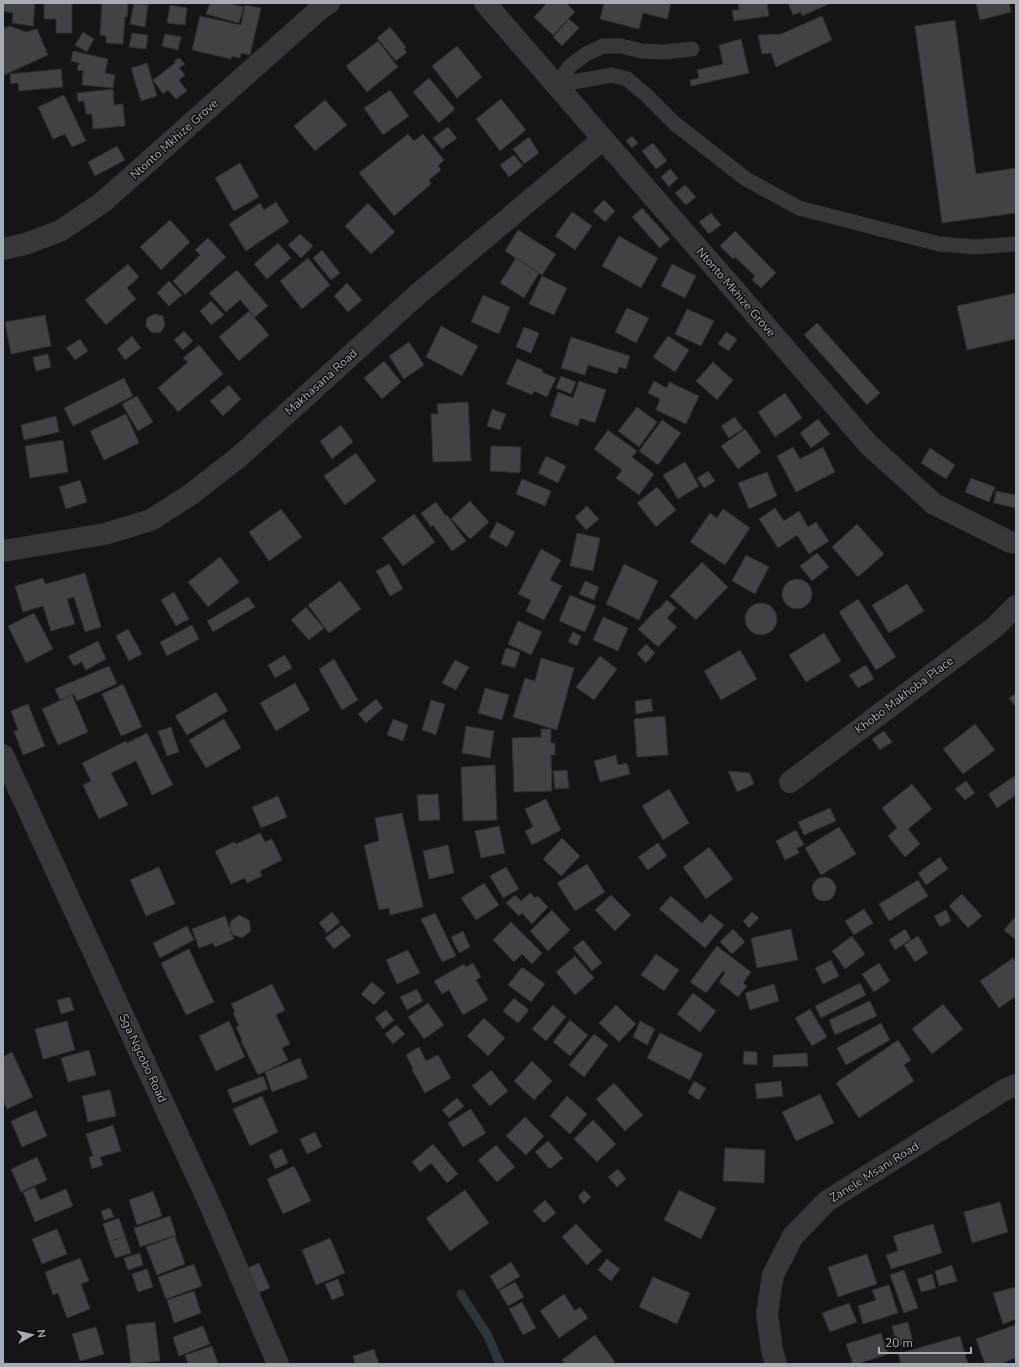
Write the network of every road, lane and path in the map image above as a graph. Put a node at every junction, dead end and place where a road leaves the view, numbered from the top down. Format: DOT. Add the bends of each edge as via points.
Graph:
graph roads {
  1 [pos="329,3"];
  2 [pos="486,3"];
  3 [pos="692,50"];
  4 [pos="556,85"];
  5 [pos="603,139"];
  6 [pos="1016,244"];
  7 [pos="3,250"];
  8 [pos="1016,543"];
  9 [pos="3,551"];
  10 [pos="1016,606"];
  11 [pos="3,755"];
  12 [pos="790,782"];
  13 [pos="1016,1085"];
  14 [pos="278,1364"];
  15 [pos="776,1364"];
  1 -- 7 [label="street, Ntonto Mkhize Grove" via="103,202 60,231"];
  2 -- 4 [label="street, Ntonto Mkhize Grove"];
  3 -- 4 [label="lane" via="664,52 602,46 570,66"];
  4 -- 5 [label="street, Ntonto Mkhize Grove"];
  4 -- 6 [label="lane" via="612,75 627,79 674,123 746,180 799,208 939,244 975,247"];
  5 -- 8 [label="street, Ntonto Mkhize Grove" via="869,445 934,504"];
  5 -- 9 [label="street, Makhasana Road" via="417,295 240,456 190,495 151,520 105,534"];
  10 -- 12 [label="street, Khobo Makhoba Place" via="995,627"];
  11 -- 14 [label="street, Sga Ngcobo Road" via="211,1207"];
  13 -- 15 [label="street, Zanele Msani Road" via="827,1201 793,1236 773,1275 767,1313"];
}
